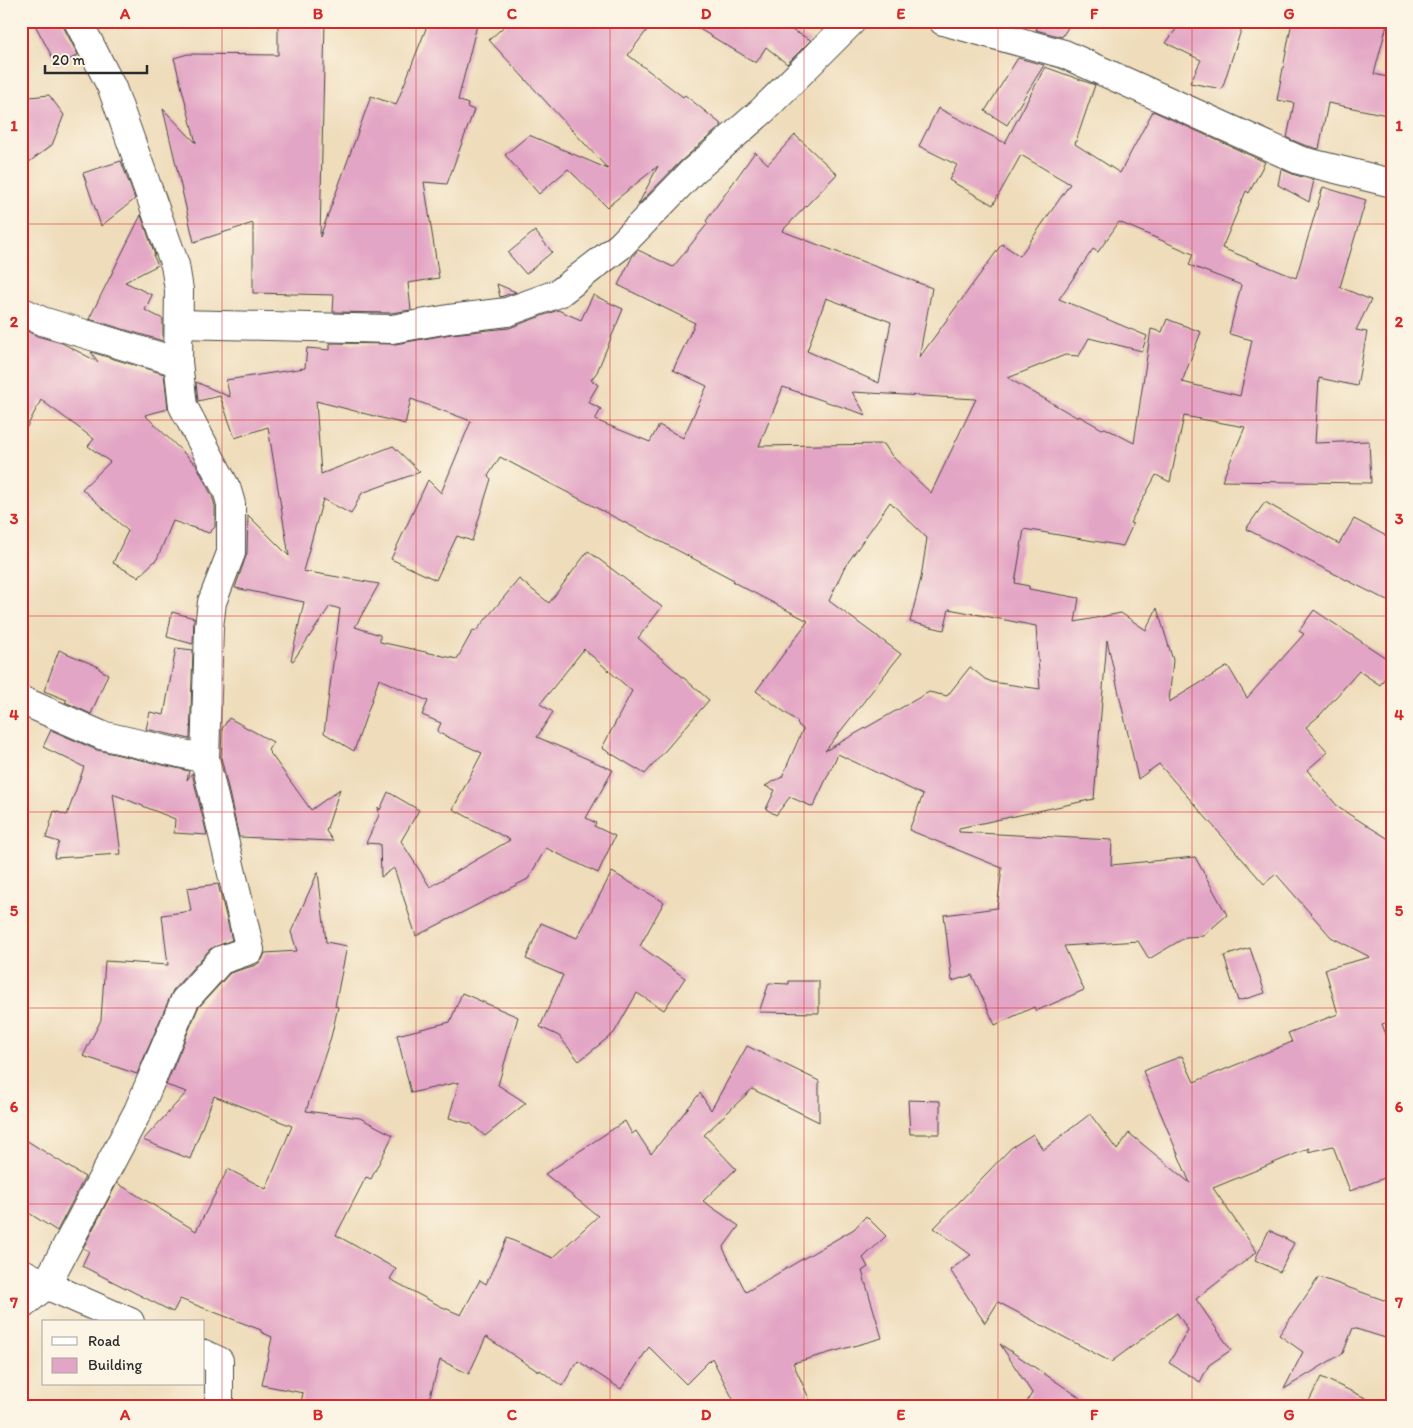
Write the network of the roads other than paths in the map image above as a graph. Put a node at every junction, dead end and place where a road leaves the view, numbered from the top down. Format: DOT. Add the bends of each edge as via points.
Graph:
graph roads {
  1 [pos="78,21"];
  2 [pos="852,21"];
  3 [pos="943,21"];
  4 [pos="1010,30"];
  5 [pos="1392,183"];
  6 [pos="21,311"];
  7 [pos="178,324"];
  8 [pos="178,362"];
  9 [pos="21,700"];
  10 [pos="205,759"];
  11 [pos="21,1272"];
  12 [pos="46,1285"];
  13 [pos="21,1306"];
  14 [pos="125,1320"];
  15 [pos="205,1354"];
  16 [pos="219,1407"];
  1 -- 7 [label="street" via="112,88 168,242 178,282"];
  2 -- 7 [label="street" via="762,111 692,172 620,246 559,293 507,312 392,329"];
  3 -- 4 [label="street"];
  4 -- 5 [label="street" via="1299,160"];
  6 -- 8 [label="street" via="42,321"];
  7 -- 8 [label="street"];
  8 -- 10 [label="street" via="183,406 232,504 231,553 212,602 209,627"];
  9 -- 10 [label="street" via="101,735"];
  10 -- 12 [label="street" via="250,950 221,960 185,1000 138,1111"];
  11 -- 12 [label="street"];
  12 -- 13 [label="street"];
  12 -- 14 [label="street"];
  15 -- 16 [label="street" via="219,1361"];
}
